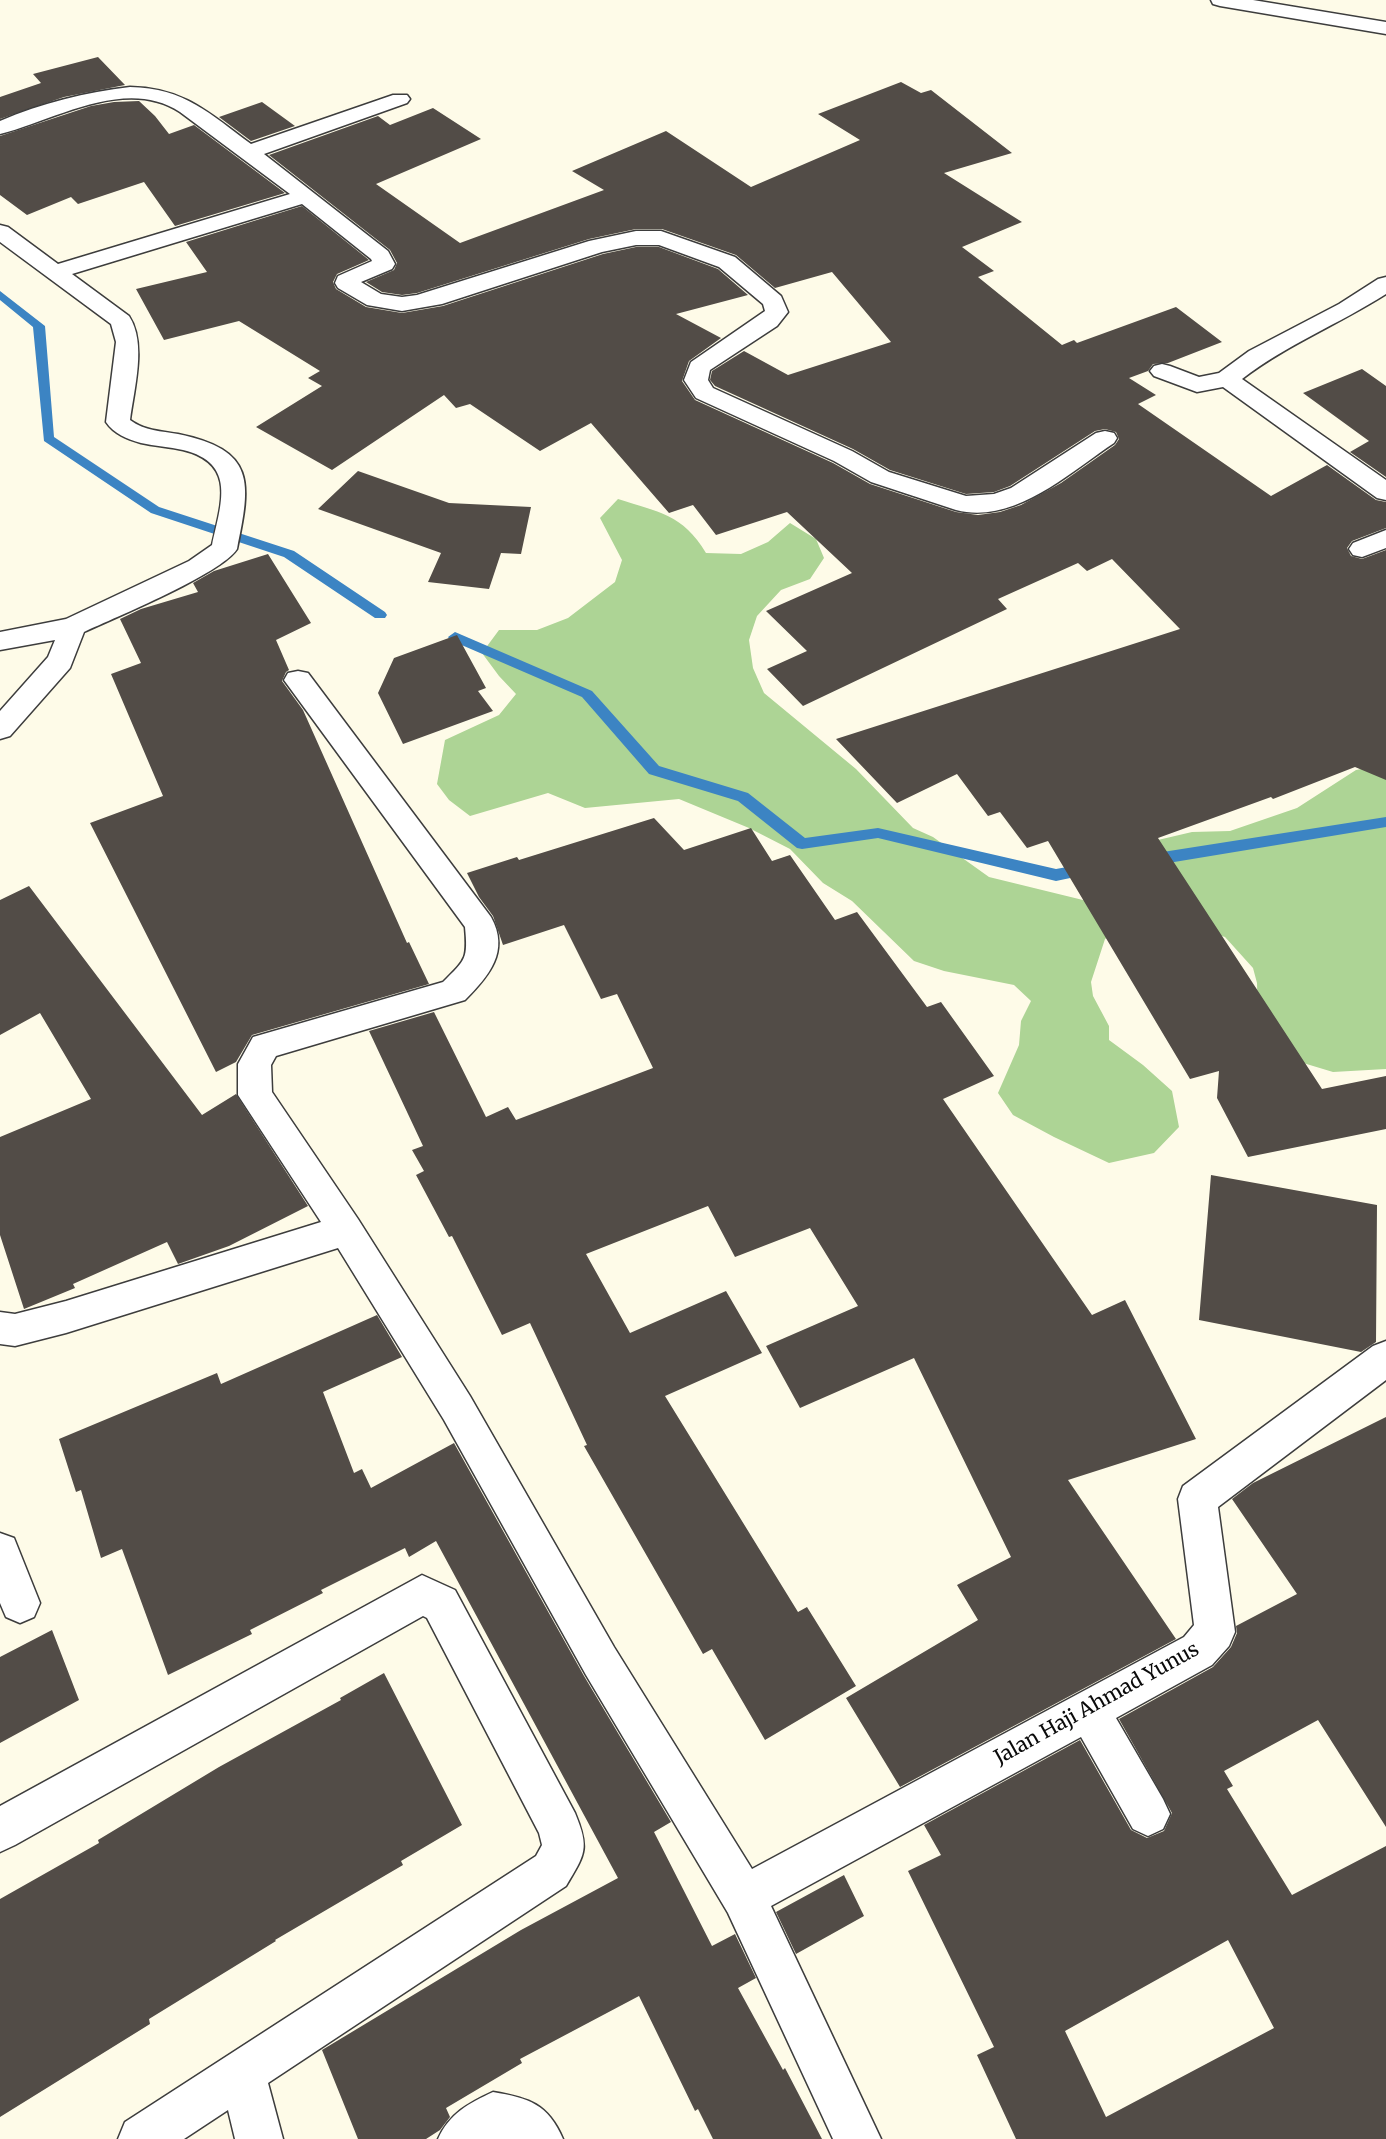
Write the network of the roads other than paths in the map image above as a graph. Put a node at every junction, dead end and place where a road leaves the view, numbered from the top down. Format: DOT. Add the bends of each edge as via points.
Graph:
graph roads {
  1 [pos="1220,0"];
  2 [pos="1386,28"];
  3 [pos="400,99"];
  4 [pos="0,129"];
  5 [pos="249,152"];
  6 [pos="304,197"];
  7 [pos="0,232"];
  8 [pos="56,272"];
  9 [pos="1386,284"];
  10 [pos="1162,371"];
  11 [pos="1227,379"];
  12 [pos="1105,438"];
  13 [pos="1386,492"];
  14 [pos="1386,538"];
  15 [pos="1362,549"];
  16 [pos="73,627"];
  17 [pos="0,641"];
  18 [pos="298,680"];
  19 [pos="0,729"];
  20 [pos="346,1230"];
  21 [pos="5,1332"];
  22 [pos="1386,1358"];
  23 [pos="0,1552"];
  24 [pos="21,1603"];
  25 [pos="1089,1711"];
  26 [pos="1148,1814"];
  27 [pos="0,1830"];
  28 [pos="744,1898"];
  29 [pos="242,2072"];
  30 [pos="142,2139"];
  31 [pos="259,2139"];
  32 [pos="462,2139"];
  33 [pos="539,2139"];
  34 [pos="857,2139"];
  1 -- 2 [label="street"];
  3 -- 5 [label="street"];
  4 -- 5 [label="street" via="95,98 157,94 169,97"];
  5 -- 6 [label="street"];
  6 -- 8 [label="street"];
  6 -- 12 [label="street" via="384,260 384,264 348,278 346,283 375,300 393,303 434,299 597,246 636,238 661,238 727,262 773,301 777,312 770,321 699,367 696,380 704,393 843,456 872,474 965,504 997,502 1020,494"];
  7 -- 8 [label="street"];
  8 -- 16 [label="street" via="121,321 128,342 118,422 127,431 198,446 220,455 232,477 233,507 224,549 198,567"];
  9 -- 11 [label="street" via="1257,356"];
  10 -- 11 [label="street" via="1197,385"];
  11 -- 13 [label="street"];
  14 -- 15 [label="street"];
  16 -- 17 [label="street"];
  16 -- 19 [label="street" via="60,661"];
  18 -- 20 [label="street" via="480,925 483,954 454,991 265,1046 254,1064 255,1095"];
  20 -- 21 [label="street" via="66,1317"];
  20 -- 28 [label="street" via="457,1408 600,1661"];
  22 -- 25 [label="street, Jalan Haji Ahmad Yunus" via="1197,1499 1215,1632 1198,1651"];
  23 -- 24 [label="street"];
  25 -- 26 [label="street"];
  25 -- 28 [label="street, Jalan Haji Ahmad Yunus"];
  27 -- 29 [label="street" via="402,1605 422,1595 441,1604 560,1828 564,1848 551,1871"];
  28 -- 34 [label="street"];
  29 -- 30 [label="street"];
  29 -- 31 [label="street"];
  32 -- 33 [label="street" via="493,2116 520,2120"];
}
